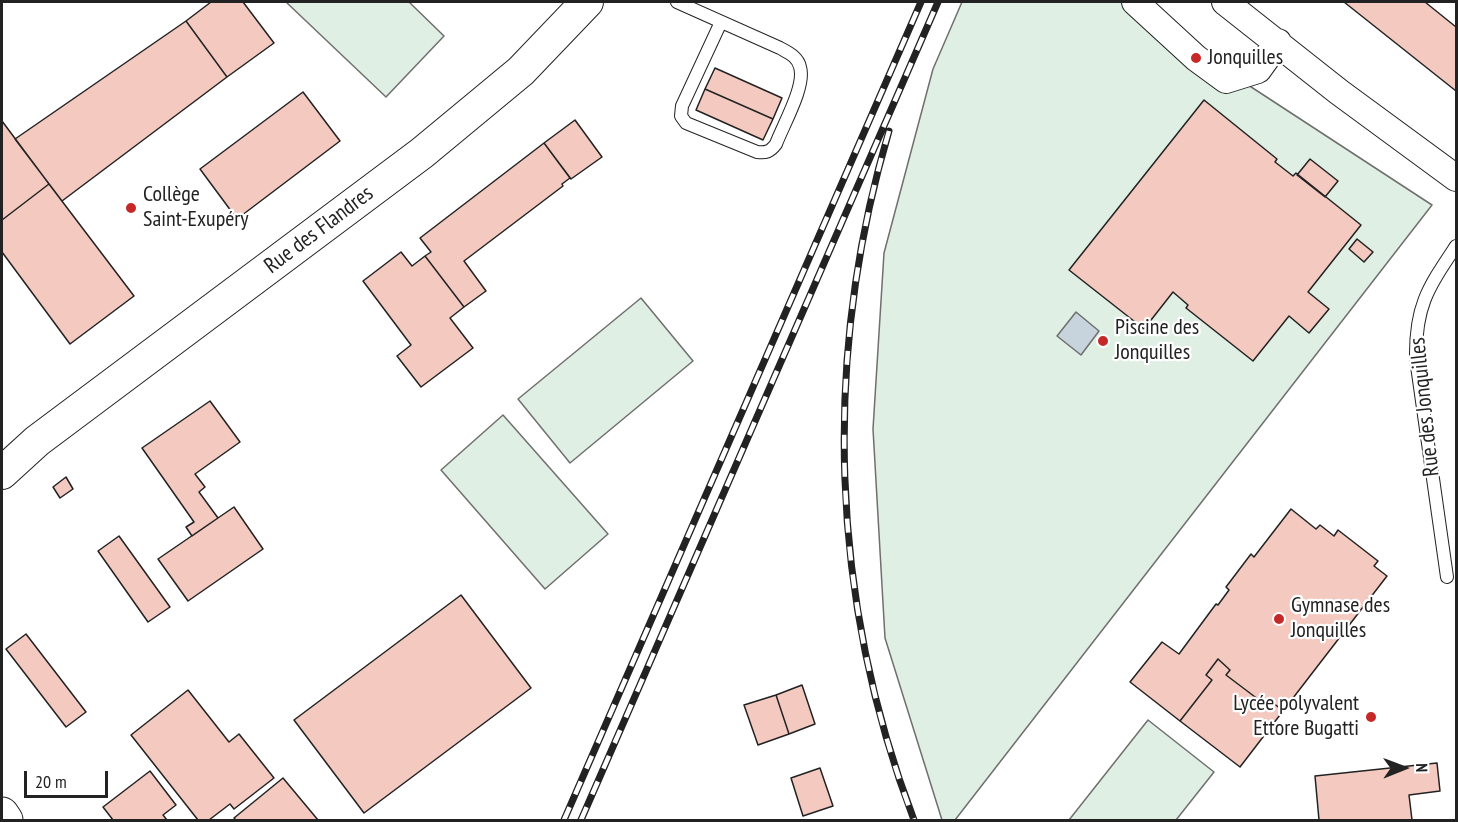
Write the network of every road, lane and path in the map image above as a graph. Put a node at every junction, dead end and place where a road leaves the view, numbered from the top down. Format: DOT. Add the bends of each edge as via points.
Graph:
graph roads {
  1 [pos="587,2"];
  2 [pos="677,2"];
  3 [pos="1135,2"];
  4 [pos="1225,2"];
  5 [pos="721,22"];
  6 [pos="1278,42"];
  7 [pos="1456,178"];
  8 [pos="1456,246"];
  9 [pos="37,441"];
  10 [pos="2,457"];
  11 [pos="2,473"];
  12 [pos="1447,577"];
  13 [pos="2,814"];
  14 [pos="6,820"];
  1 -- 9 [label="street, Rue des Flandres" via="521,71 431,146"];
  2 -- 5 [label="lane"];
  3 -- 6 [label="street" via="1226,80 1258,70"];
  4 -- 6 [label="street"];
  5 -- 5 [label="lane" via="681,116 686,123 764,153 776,144 801,83 800,66 795,56"];
  6 -- 7 [label="street"];
  8 -- 12 [label="lane, Rue des Jonquilles" via="1422,304 1415,336"];
  9 -- 10 [label="street, Rue des Flandres"];
  9 -- 11 [label="street, Rue des Flandres"];
  13 -- 14 [label="main road"];
}
